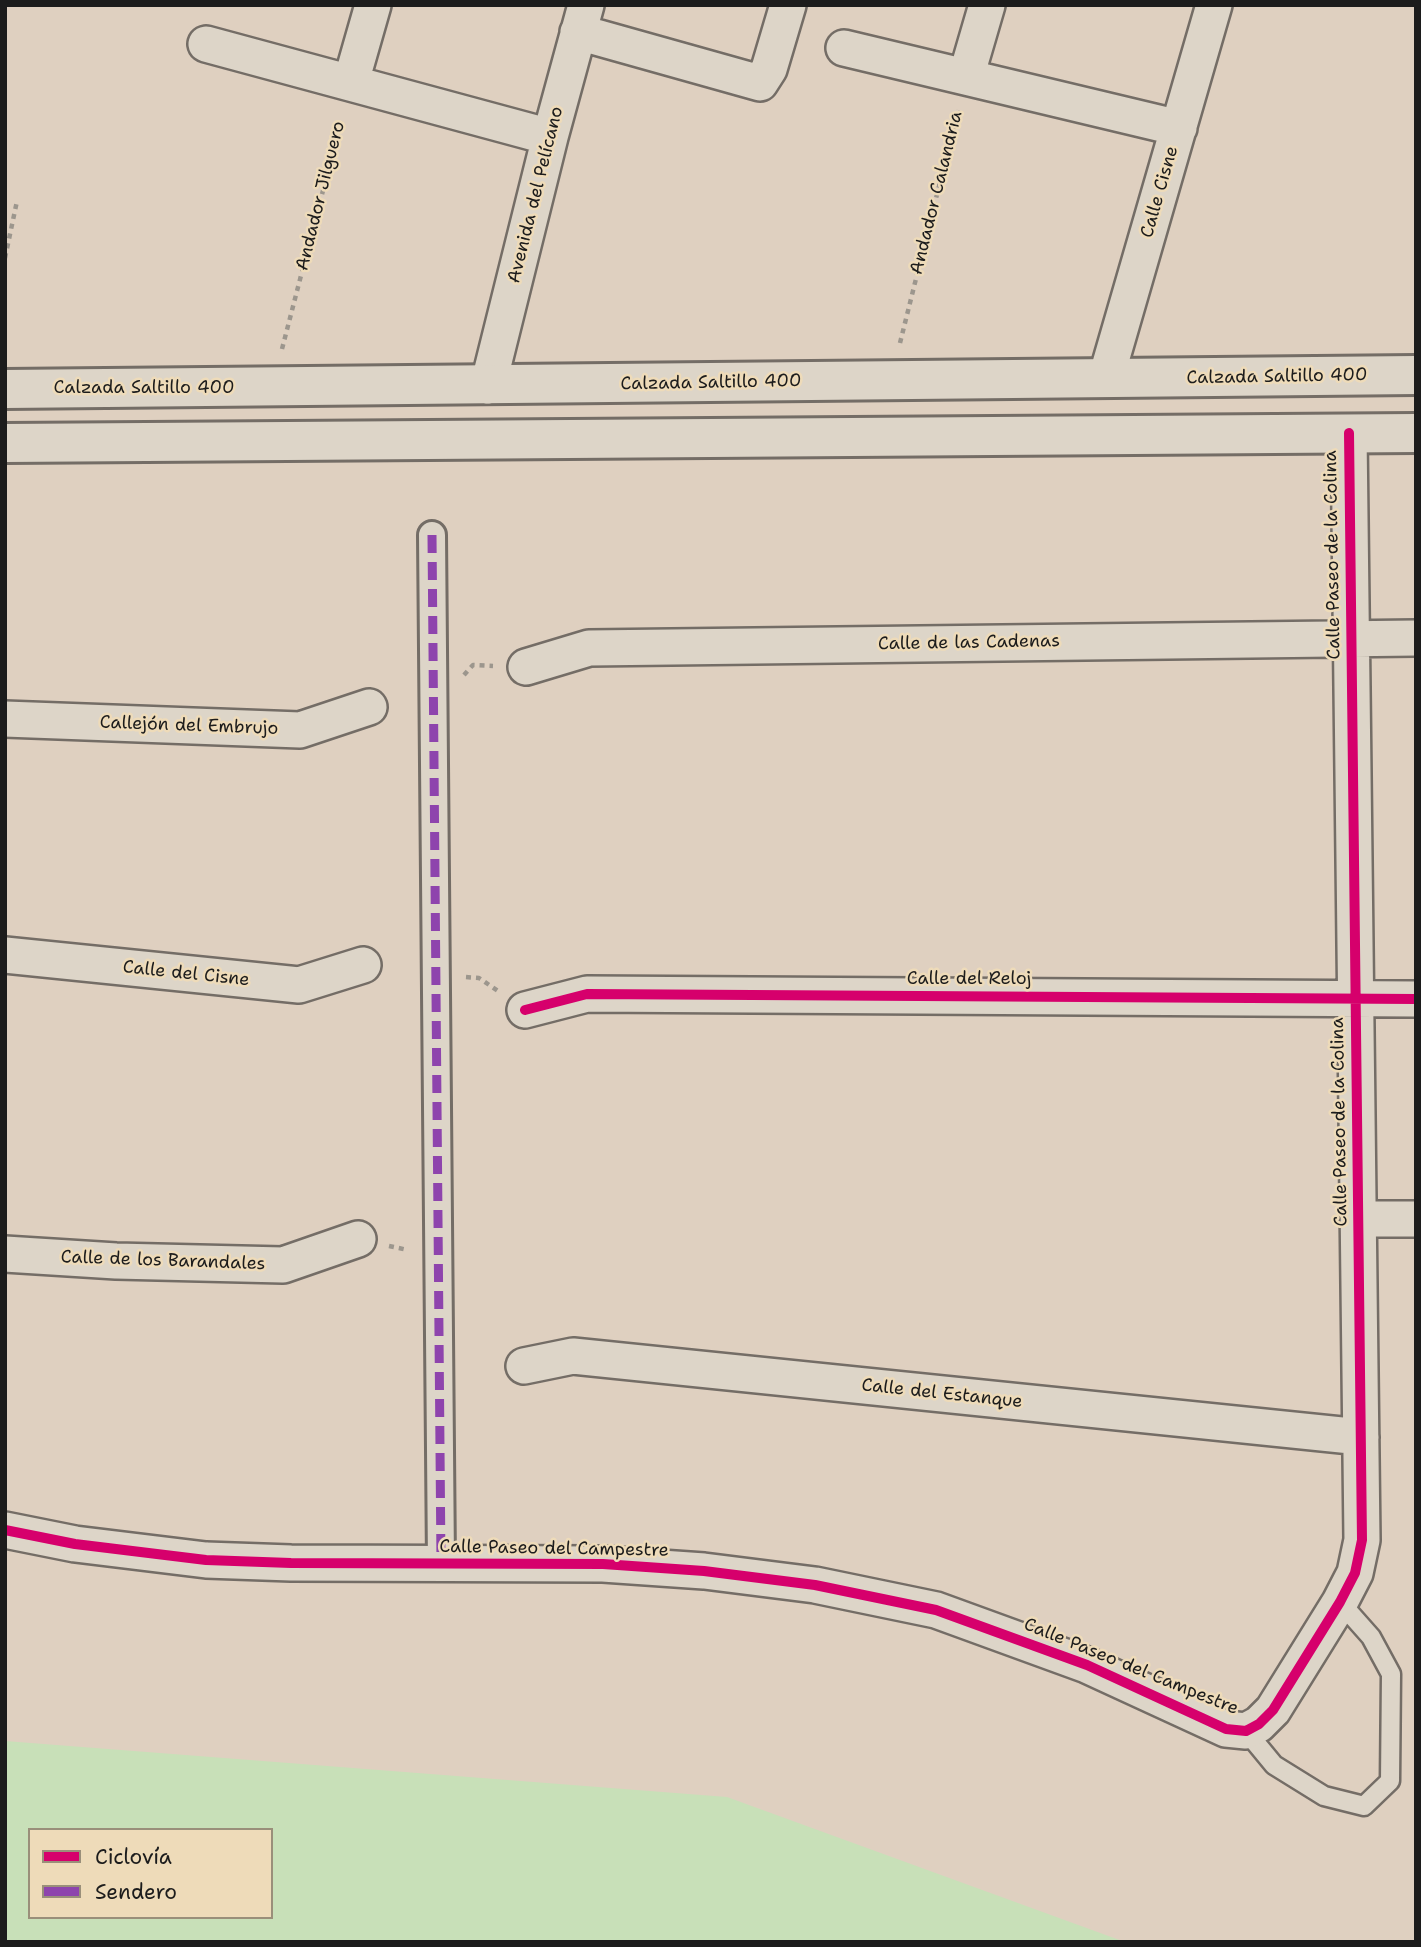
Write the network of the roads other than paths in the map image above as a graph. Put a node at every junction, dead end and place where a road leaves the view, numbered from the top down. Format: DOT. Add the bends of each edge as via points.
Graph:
graph roads {
  1 [pos="373,5"];
  2 [pos="788,5"];
  3 [pos="987,5"];
  4 [pos="1214,5"];
  5 [pos="582,19"];
  6 [pos="206,44"];
  7 [pos="844,48"];
  8 [pos="966,77"];
  9 [pos="351,82"];
  10 [pos="1179,128"];
  11 [pos="550,137"];
  12 [pos="1416,375"];
  13 [pos="1106,378"];
  14 [pos="488,386"];
  15 [pos="5,390"];
  16 [pos="1349,433"];
  17 [pos="1416,433"];
  18 [pos="5,443"];
  19 [pos="432,535"];
  20 [pos="1351,638"];
  21 [pos="1416,638"];
  22 [pos="526,667"];
  23 [pos="369,707"];
  24 [pos="5,719"];
  25 [pos="5,956"];
  26 [pos="363,965"];
  27 [pos="1356,999"];
  28 [pos="1416,999"];
  29 [pos="525,1010"];
  30 [pos="1359,1219"];
  31 [pos="1416,1219"];
  32 [pos="358,1239"];
  33 [pos="5,1254"];
  34 [pos="524,1366"];
  35 [pos="1361,1437"];
  36 [pos="5,1530"];
  37 [pos="440,1563"];
  38 [pos="1340,1602"];
  39 [pos="1246,1731"];
  1 -- 9 [label="street"];
  2 -- 5 [label="street" via="769,69 760,83"];
  3 -- 8 [label="street"];
  4 -- 10 [label="street, Calle Cisne"];
  5 -- 11 [label="street, Avenida del Pelícano"];
  6 -- 9 [label="street"];
  7 -- 8 [label="street"];
  8 -- 10 [label="street"];
  9 -- 11 [label="street"];
  10 -- 13 [label="street, Calle Cisne"];
  11 -- 14 [label="street, Avenida del Pelícano"];
  12 -- 13 [label="main road, Calzada Saltillo 400"];
  13 -- 14 [label="main road, Calzada Saltillo 400"];
  14 -- 15 [label="main road, Calzada Saltillo 400"];
  16 -- 17 [label="main road"];
  16 -- 18 [label="main road"];
  16 -- 20 [label="street, Calle Paseo de la Colina"];
  19 -- 37 [label="street"];
  20 -- 21 [label="street, Calle de las Cadenas"];
  20 -- 22 [label="street, Calle de las Cadenas" via="589,648"];
  20 -- 27 [label="street, Calle Paseo de la Colina"];
  23 -- 24 [label="street, Callejón del Embrujo" via="300,730"];
  25 -- 26 [label="street, Calle del Cisne" via="299,985"];
  27 -- 28 [label="street, Calle del Reloj"];
  27 -- 29 [label="street, Calle del Reloj" via="587,995"];
  27 -- 30 [label="street, Calle Paseo de la Colina"];
  30 -- 31 [label="street"];
  30 -- 35 [label="street, Calle Paseo de la Colina"];
  32 -- 33 [label="street, Calle de los Barandales" via="283,1265"];
  34 -- 35 [label="street, Calle del Estanque" via="573,1356"];
  35 -- 38 [label="street, Calle Paseo de la Colina" via="1362,1540 1355,1573"];
  36 -- 37 [label="street, Calle Paseo del Campestre" via="75,1544 206,1559"];
  37 -- 39 [label="street, Calle Paseo del Campestre" via="603,1563 704,1571 815,1586 936,1611 1087,1665 1226,1729"];
  38 -- 39 [label="street, Calle Paseo de la Colina" via="1273,1710"];
  38 -- 39 [label="lane" via="1371,1637 1391,1674 1390,1781 1364,1806 1324,1797 1274,1765"];
}
